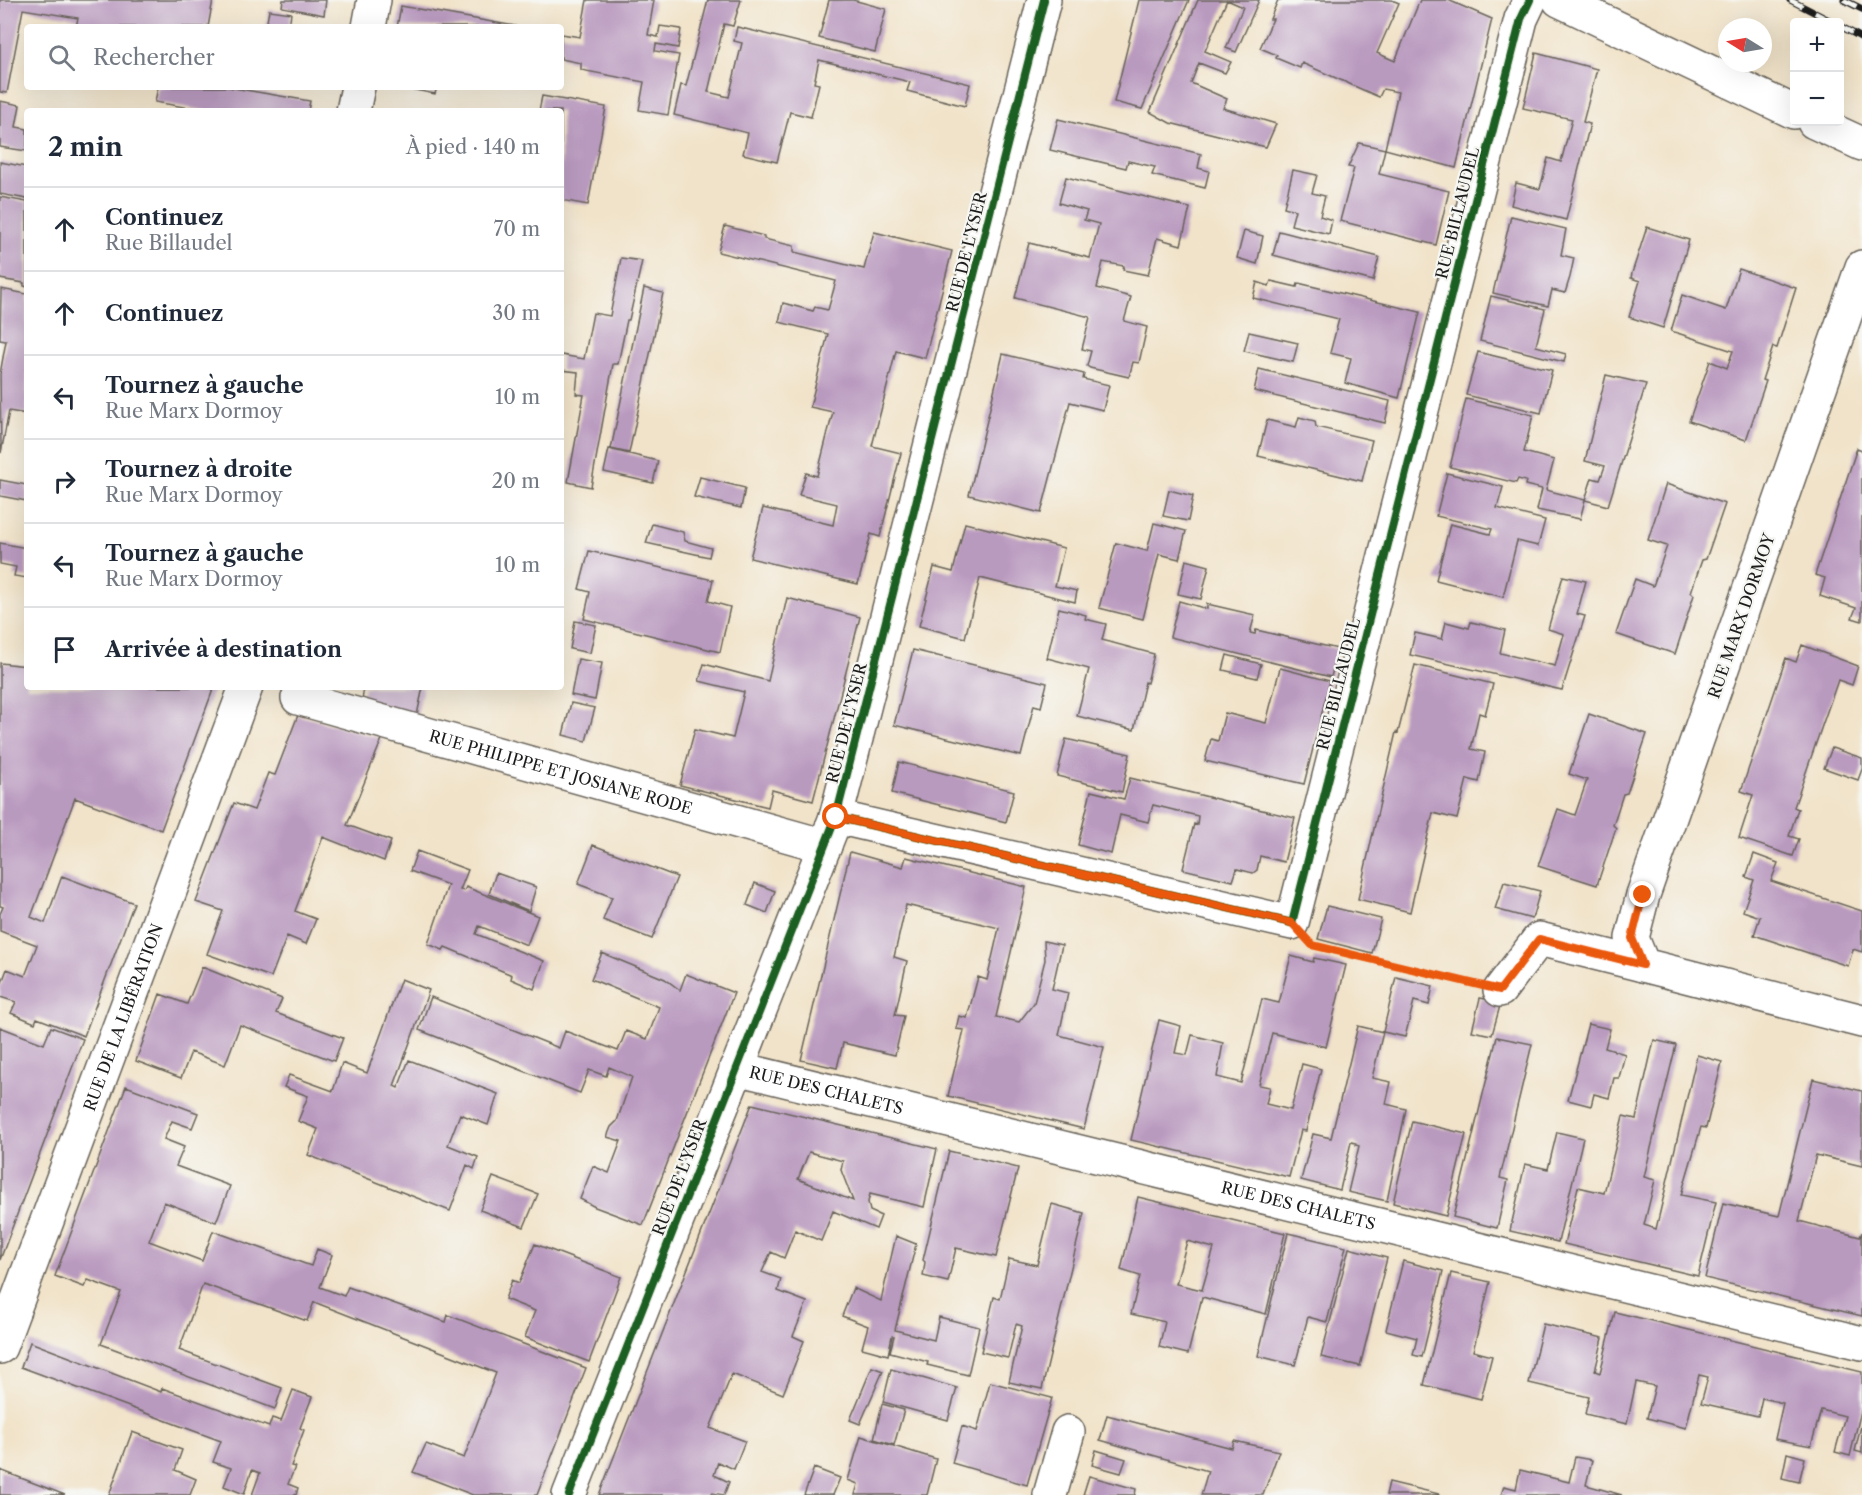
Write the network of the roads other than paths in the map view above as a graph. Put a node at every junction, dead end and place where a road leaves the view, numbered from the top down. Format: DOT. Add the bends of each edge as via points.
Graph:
graph roads {
  1 [pos="374,0"];
  2 [pos="1044,0"];
  3 [pos="1530,0"];
  4 [pos="1558,0"];
  5 [pos="370,24"];
  6 [pos="357,90"];
  7 [pos="354,108"];
  8 [pos="1790,110"];
  9 [pos="1823,126"];
  10 [pos="1862,144"];
  11 [pos="1862,267"];
  12 [pos="245,690"];
  13 [pos="298,698"];
  14 [pos="831,831"];
  15 [pos="1643,965"];
  16 [pos="1500,990"];
  17 [pos="1862,1022"];
  18 [pos="736,1068"];
  19 [pos="1862,1343"];
  20 [pos="0,1347"];
  21 [pos="1068,1432"];
  22 [pos="569,1495"];
  23 [pos="1050,1495"];
  1 -- 5 [label="street"];
  2 -- 14 [label="street, RUE DE L'YSER"];
  3 -- 14 [label="street, RUE BILLAUDEL" via="1521,19 1292,923"];
  4 -- 8 [label="street"];
  6 -- 7 [label="street"];
  9 -- 10 [label="street"];
  11 -- 15 [label="street, RUE MARX DORMOY" via="1643,895 1632,938"];
  12 -- 20 [label="street, RUE DE LA LIBÉRATION"];
  13 -- 14 [label="street, RUE PHILIPPE ET JOSIANE RODE"];
  14 -- 18 [label="street, RUE DE L'YSER"];
  15 -- 16 [label="street" via="1539,939"];
  15 -- 17 [label="street"];
  18 -- 19 [label="street, RUE DES CHALETS"];
  18 -- 22 [label="street, RUE DE L'YSER"];
  21 -- 23 [label="street"];
}
